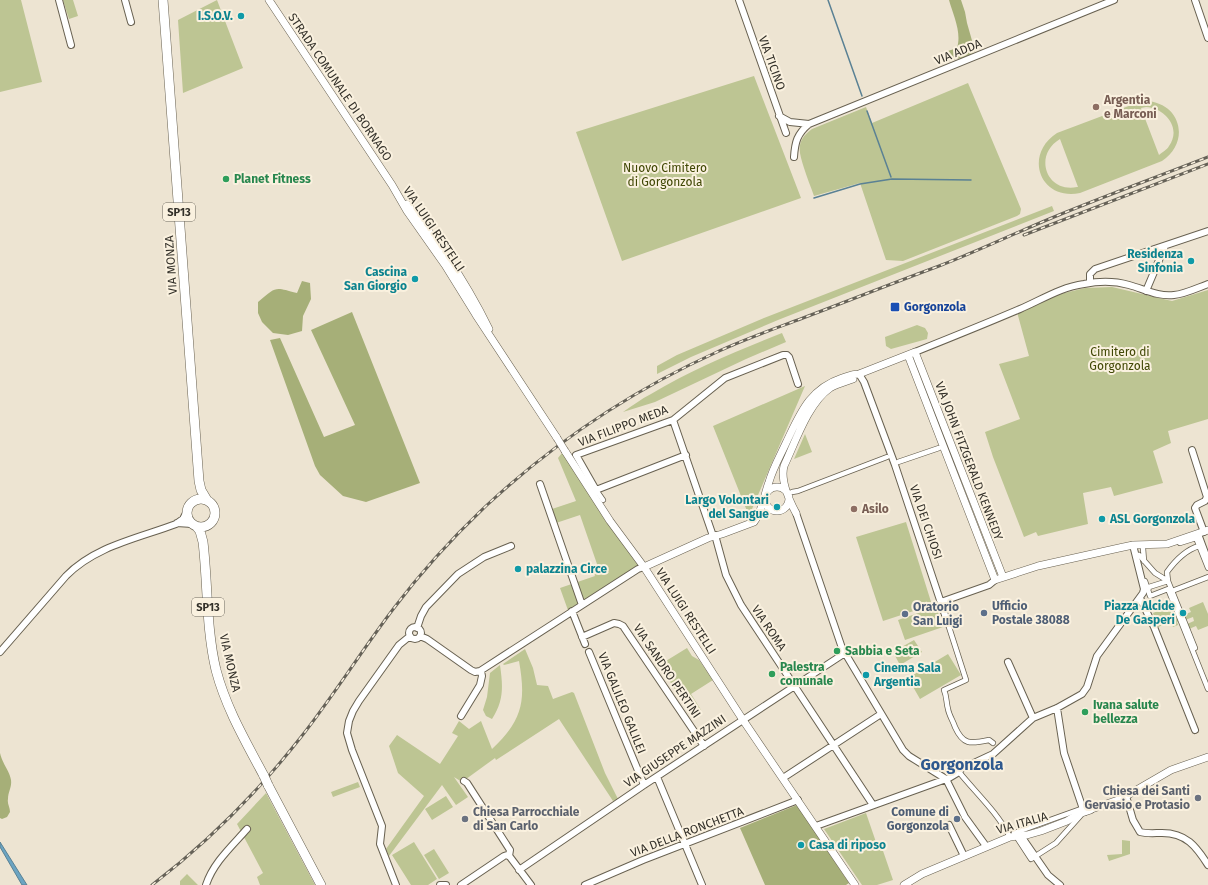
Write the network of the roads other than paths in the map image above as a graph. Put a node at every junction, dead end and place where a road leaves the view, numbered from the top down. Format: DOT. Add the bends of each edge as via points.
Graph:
graph roads {
  1 [pos="59,0"];
  2 [pos="125,0"];
  3 [pos="163,0"];
  4 [pos="269,0"];
  5 [pos="738,0"];
  6 [pos="1114,0"];
  7 [pos="1195,0"];
  8 [pos="131,22"];
  9 [pos="1208,38"];
  10 [pos="71,45"];
  11 [pos="780,116"];
  12 [pos="796,123"];
  13 [pos="809,124"];
  14 [pos="801,132"];
  15 [pos="786,133"];
  16 [pos="794,157"];
  17 [pos="392,185"];
  18 [pos="1208,231"];
  19 [pos="1165,246"];
  20 [pos="1090,283"];
  21 [pos="1208,284"];
  22 [pos="1146,291"];
  23 [pos="912,353"];
  24 [pos="859,374"];
  25 [pos="798,384"];
  26 [pos="673,420"];
  27 [pos="939,448"];
  28 [pos="1192,450"];
  29 [pos="686,456"];
  30 [pos="887,457"];
  31 [pos="898,462"];
  32 [pos="199,481"];
  33 [pos="540,484"];
  34 [pos="596,490"];
  35 [pos="790,494"];
  36 [pos="765,497"];
  37 [pos="194,500"];
  38 [pos="206,500"];
  39 [pos="603,500"];
  40 [pos="186,513"];
  41 [pos="796,513"];
  42 [pos="176,524"];
  43 [pos="208,524"];
  44 [pos="194,525"];
  45 [pos="1203,532"];
  46 [pos="714,536"];
  47 [pos="1133,545"];
  48 [pos="203,546"];
  49 [pos="511,546"];
  50 [pos="1199,546"];
  51 [pos="1143,548"];
  52 [pos="1138,555"];
  53 [pos="1144,561"];
  54 [pos="1208,561"];
  55 [pos="644,567"];
  56 [pos="1208,568"];
  57 [pos="1208,577"];
  58 [pos="999,578"];
  59 [pos="1168,581"];
  60 [pos="1148,591"];
  61 [pos="1172,591"];
  62 [pos="1141,597"];
  63 [pos="941,602"];
  64 [pos="582,605"];
  65 [pos="572,611"];
  66 [pos="948,624"];
  67 [pos="417,628"];
  68 [pos="410,636"];
  69 [pos="420,636"];
  70 [pos="582,637"];
  71 [pos="585,644"];
  72 [pos="0,652"];
  73 [pos="589,652"];
  74 [pos="845,653"];
  75 [pos="1008,662"];
  76 [pos="481,671"];
  77 [pos="1208,682"];
  78 [pos="794,687"];
  79 [pos="1208,689"];
  80 [pos="1057,708"];
  81 [pos="881,714"];
  82 [pos="461,716"];
  83 [pos="1033,718"];
  84 [pos="743,720"];
  85 [pos="1195,730"];
  86 [pos="704,746"];
  87 [pos="834,746"];
  88 [pos="995,747"];
  89 [pos="1208,757"];
  90 [pos="959,772"];
  91 [pos="657,777"];
  92 [pos="783,778"];
  93 [pos="946,779"];
  94 [pos="464,781"];
  95 [pos="644,785"];
  96 [pos="1126,796"];
  97 [pos="798,800"];
  98 [pos="874,805"];
  99 [pos="1086,810"];
  100 [pos="950,825"];
  101 [pos="816,826"];
  102 [pos="247,829"];
  103 [pos="1016,836"];
  104 [pos="685,843"];
  105 [pos="986,846"];
  106 [pos="509,856"];
  107 [pos="964,856"];
  108 [pos="1036,856"];
  109 [pos="1208,865"];
  110 [pos="519,870"];
  111 [pos="526,882"];
  112 [pos="206,885"];
  113 [pos="321,885"];
  114 [pos="396,885"];
  115 [pos="440,885"];
  116 [pos="446,885"];
  117 [pos="461,885"];
  118 [pos="531,885"];
  119 [pos="586,885"];
  120 [pos="702,885"];
  121 [pos="855,885"];
  122 [pos="904,885"];
  123 [pos="1060,885"];
  1 -- 10 [label="street"];
  2 -- 8 [label="street"];
  3 -- 32 [label="main road, VIA MONZA / SP13"];
  4 -- 17 [label="street, STRADA COMUNALE DI BORNAGO"];
  5 -- 11 [label="street, VIA TICINO"];
  6 -- 13 [label="street, VIA ADDA"];
  7 -- 9 [label="street"];
  11 -- 12 [label="street, VIA ADDA"];
  11 -- 15 [label="street, VIA TICINO"];
  12 -- 13 [label="street, VIA ADDA"];
  12 -- 15 [label="street"];
  13 -- 14 [label="street, VIA ADDA"];
  14 -- 15 [label="street"];
  14 -- 16 [label="street, VIA ADDA" via="796,142"];
  17 -- 55 [label="street, VIA LUIGI RESTELLI, bridge" via="603,509"];
  18 -- 19 [label="street"];
  19 -- 20 [label="street" via="1095,269 1090,274"];
  19 -- 22 [label="street"];
  20 -- 22 [label="street" via="1117,283"];
  20 -- 23 [label="street" via="1063,289"];
  21 -- 22 [label="street" via="1174,296"];
  23 -- 24 [label="street"];
  23 -- 58 [label="street, VIA JOHN FITZGERALD KENNEDY"];
  24 -- 35 [label="street" via="827,390 811,409 784,466 785,483"];
  24 -- 36 [label="street" via="828,384 808,400 772,472"];
  24 -- 63 [label="street, VIA DEI CHIOSI" via="891,455"];
  25 -- 26 [label="street, VIA FILIPPO MEDA" via="790,357 783,355 725,378"];
  26 -- 29 [label="street, VIA ROMA"];
  26 -- 34 [label="street, VIA FILIPPO MEDA" via="576,456"];
  27 -- 31 [label="street"];
  28 -- 45 [label="street" via="1207,498 1195,508"];
  29 -- 34 [label="street"];
  29 -- 46 [label="street, VIA ROMA"];
  30 -- 35 [label="street"];
  32 -- 37 [label="main road, VIA MONZA / SP13"];
  32 -- 38 [label="main road, VIA MONZA / SP13"];
  33 -- 64 [label="street"];
  34 -- 39 [label="street"];
  35 -- 36 [label="street" via="776,488 768,491"];
  35 -- 36 [label="street" via="786,506 777,511 772,511 768,507"];
  35 -- 41 [label="street"];
  36 -- 46 [label="street" via="756,520"];
  37 -- 38 [label="main road"];
  37 -- 40 [label="main road, VIA MONZA / SP13"];
  38 -- 43 [label="main road, VIA MONZA / SP13" via="212,504 215,511 213,519"];
  40 -- 42 [label="street"];
  40 -- 44 [label="main road, VIA MONZA / SP13"];
  41 -- 74 [label="street"];
  42 -- 44 [label="street"];
  42 -- 72 [label="street" via="99,552 77,566"];
  43 -- 44 [label="main road" via="202,527"];
  43 -- 48 [label="main road, VIA MONZA / SP13"];
  44 -- 48 [label="main road, VIA MONZA / SP13" via="201,535"];
  45 -- 47 [label="street" via="1167,544"];
  45 -- 54 [label="street"];
  46 -- 55 [label="street"];
  46 -- 78 [label="street, VIA ROMA" via="723,568 738,600"];
  47 -- 58 [label="street" via="1038,566"];
  47 -- 62 [label="street" via="1144,589"];
  48 -- 113 [label="main road, VIA MONZA / SP13" via="216,670 230,709"];
  49 -- 67 [label="street" via="484,557 458,574 426,607"];
  50 -- 51 [label="street" via="1196,538 1165,547"];
  50 -- 56 [label="street"];
  50 -- 59 [label="street" via="1177,558 1167,572"];
  51 -- 52 [label="street" via="1140,548"];
  51 -- 53 [label="street"];
  52 -- 53 [label="street"];
  52 -- 60 [label="street"];
  53 -- 59 [label="street" via="1155,573"];
  55 -- 64 [label="street"];
  55 -- 84 [label="street, VIA LUIGI RESTELLI"];
  57 -- 61 [label="street"];
  58 -- 63 [label="street" via="989,585"];
  59 -- 60 [label="street" via="1149,587"];
  59 -- 61 [label="street"];
  60 -- 79 [label="street" via="1150,596 1168,589"];
  61 -- 77 [label="street"];
  62 -- 80 [label="street" via="1097,656 1084,692"];
  62 -- 85 [label="street"];
  63 -- 66 [label="street, VIA DEI CHIOSI"];
  64 -- 65 [label="street"];
  65 -- 70 [label="street"];
  65 -- 76 [label="street"];
  66 -- 88 [label="street, VIA DEI CHIOSI" via="966,680 944,690 948,711 963,740 988,740"];
  67 -- 68 [label="street" via="411,630"];
  67 -- 69 [label="street" via="421,631"];
  68 -- 69 [label="street" via="414,639"];
  68 -- 114 [label="street" via="400,645 359,701 349,721 347,733 382,826 380,842"];
  69 -- 76 [label="street" via="471,670"];
  70 -- 71 [label="street"];
  70 -- 86 [label="street, VIA SANDRO PERTINI" via="615,623 623,626"];
  73 -- 95 [label="street, VIA GALILEO GALILEI"];
  74 -- 78 [label="street, VIA GIUSEPPE MAZZINI"];
  74 -- 81 [label="street"];
  75 -- 83 [label="street"];
  76 -- 82 [label="street" via="480,685"];
  78 -- 84 [label="street, VIA GIUSEPPE MAZZINI"];
  78 -- 87 [label="street, VIA ROMA"];
  80 -- 83 [label="street"];
  80 -- 99 [label="street" via="1064,753"];
  81 -- 87 [label="street"];
  81 -- 93 [label="street" via="906,754"];
  83 -- 88 [label="street"];
  84 -- 86 [label="street, VIA GIUSEPPE MAZZINI"];
  84 -- 92 [label="street, VIA LUIGI RESTELLI"];
  86 -- 91 [label="street, VIA GIUSEPPE MAZZINI"];
  87 -- 92 [label="street"];
  87 -- 98 [label="street, VIA ROMA"];
  88 -- 90 [label="street" via="990,756"];
  89 -- 96 [label="street, VIA ITALIA" via="1171,770"];
  90 -- 93 [label="street"];
  90 -- 103 [label="street" via="1005,828"];
  91 -- 95 [label="street, VIA GIUSEPPE MAZZINI"];
  91 -- 104 [label="street"];
  92 -- 97 [label="street, VIA LUIGI RESTELLI"];
  93 -- 98 [label="street"];
  93 -- 105 [label="street" via="965,816"];
  94 -- 106 [label="street" via="510,850"];
  95 -- 110 [label="street, VIA GIUSEPPE MAZZINI"];
  96 -- 99 [label="street, VIA ITALIA"];
  96 -- 109 [label="street" via="1139,832 1169,833 1185,838 1197,848"];
  97 -- 101 [label="street, VIA LUIGI RESTELLI"];
  97 -- 104 [label="street, VIA DELLA RONCHETTA"];
  98 -- 101 [label="street"];
  99 -- 103 [label="street, VIA ITALIA" via="1041,831"];
  99 -- 108 [label="street" via="1091,811 1082,814 1056,843"];
  100 -- 107 [label="street"];
  101 -- 121 [label="street, VIA LUIGI RESTELLI"];
  102 -- 112 [label="street" via="216,865"];
  103 -- 105 [label="street, VIA ITALIA"];
  103 -- 108 [label="street"];
  104 -- 119 [label="street, VIA DELLA RONCHETTA"];
  104 -- 120 [label="street"];
  105 -- 107 [label="street, VIA ITALIA"];
  106 -- 110 [label="street"];
  106 -- 117 [label="street" via="504,856"];
  107 -- 122 [label="street, VIA ITALIA" via="922,874"];
  108 -- 123 [label="street" via="1049,876"];
  110 -- 111 [label="street"];
  111 -- 118 [label="street"];
  115 -- 116 [label="street"];
}
